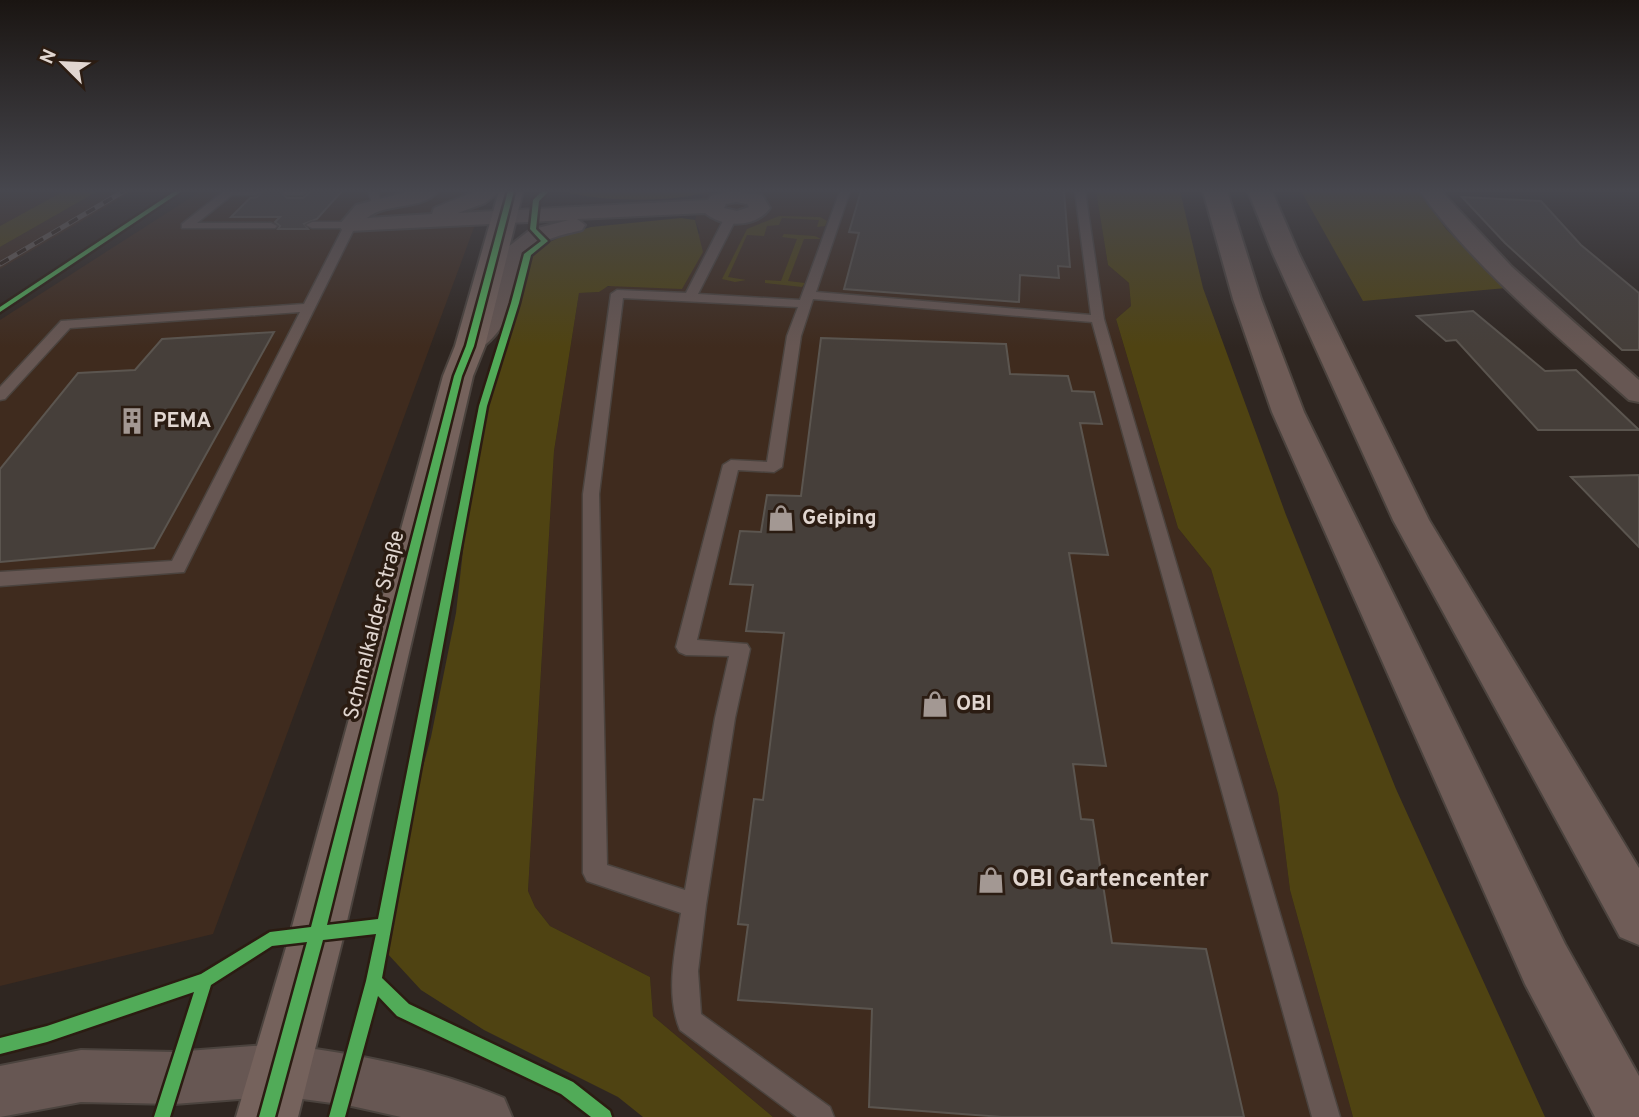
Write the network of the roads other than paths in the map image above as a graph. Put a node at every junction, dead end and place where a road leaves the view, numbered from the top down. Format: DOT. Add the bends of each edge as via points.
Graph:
graph roads {
  1 [pos="341,243"];
  2 [pos="493,243"];
  3 [pos="527,243"];
  4 [pos="710,243"];
  5 [pos="828,243"];
  6 [pos="1087,243"];
  7 [pos="1230,243"];
  8 [pos="1282,243"];
  9 [pos="1474,243"];
  10 [pos="690,298"];
  11 [pos="809,300"];
  12 [pos="309,308"];
  13 [pos="1098,319"];
  14 [pos="470,346"];
  15 [pos="1639,394"];
  16 [pos="0,396"];
  17 [pos="0,579"];
  18 [pos="694,905"];
  19 [pos="1639,918"];
  20 [pos="0,1092"];
  21 [pos="274,1093"];
  22 [pos="485,1117"];
  23 [pos="820,1117"];
  24 [pos="1326,1117"];
  25 [pos="1628,1117"];
  1 -- 12 [label="lane"];
  2 -- 14 [label="main road, Schmalkalder Straße"];
  3 -- 14 [label="street" via="516,252 504,303"];
  4 -- 10 [label="lane"];
  5 -- 11 [label="lane"];
  6 -- 13 [label="lane"];
  7 -- 25 [label="highway" via="1288,412 1545,964"];
  8 -- 19 [label="highway" via="1411,520"];
  9 -- 15 [label="street"];
  10 -- 11 [label="lane"];
  10 -- 18 [label="lane" via="617,294 591,509 595,873"];
  11 -- 13 [label="lane"];
  11 -- 18 [label="lane" via="794,337 774,467 731,465 686,648 740,649"];
  12 -- 16 [label="lane" via="65,324"];
  12 -- 17 [label="lane" via="178,567"];
  13 -- 24 [label="lane"];
  14 -- 21 [label="main road, Schmalkalder Straße" via="458,376"];
  18 -- 23 [label="lane" via="685,971 689,1021"];
  20 -- 21 [label="street" via="81,1076 174,1078"];
  21 -- 22 [label="street" via="359,1081"];
}
